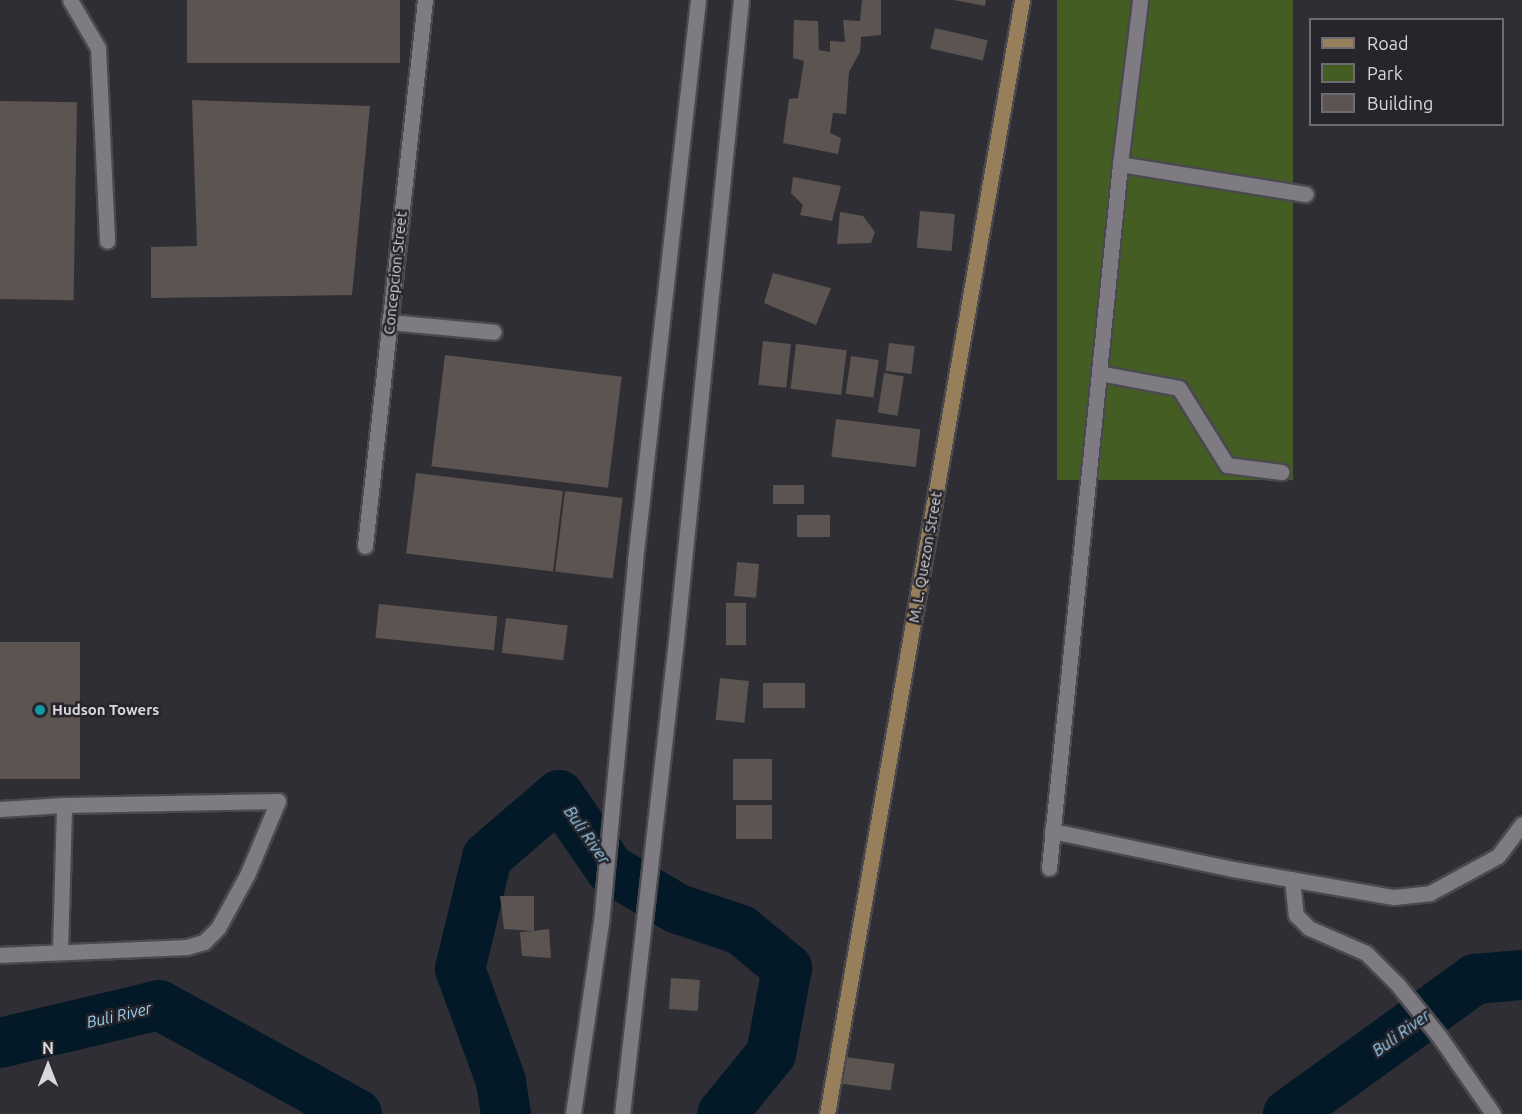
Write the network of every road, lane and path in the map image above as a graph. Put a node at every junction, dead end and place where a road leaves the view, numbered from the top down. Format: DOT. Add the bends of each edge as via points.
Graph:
graph roads {
  1 [pos="70,0"];
  2 [pos="425,0"];
  3 [pos="698,0"];
  4 [pos="741,0"];
  5 [pos="1022,0"];
  6 [pos="1140,0"];
  7 [pos="1120,164"];
  8 [pos="1306,194"];
  9 [pos="107,241"];
  10 [pos="390,322"];
  11 [pos="494,332"];
  12 [pos="1099,373"];
  13 [pos="1282,472"];
  14 [pos="365,546"];
  15 [pos="63,805"];
  16 [pos="0,809"];
  17 [pos="1522,824"];
  18 [pos="1052,831"];
  19 [pos="1049,868"];
  20 [pos="1292,879"];
  21 [pos="60,951"];
  22 [pos="0,955"];
  23 [pos="573,1114"];
  24 [pos="622,1114"];
  25 [pos="827,1114"];
  26 [pos="1493,1114"];
  1 -- 9 [label="street" via="98,48"];
  2 -- 10 [label="street, Concepcion Street"];
  3 -- 23 [label="street" via="635,561 601,924"];
  4 -- 24 [label="street" via="705,371"];
  5 -- 25 [label="main road, M. L. Quezon Street"];
  6 -- 7 [label="street"];
  7 -- 8 [label="street"];
  7 -- 12 [label="street"];
  10 -- 11 [label="street"];
  10 -- 14 [label="street, Concepcion Street"];
  12 -- 13 [label="street" via="1179,388 1227,465"];
  12 -- 18 [label="street"];
  15 -- 16 [label="street"];
  15 -- 21 [label="street"];
  15 -- 21 [label="street" via="278,801 247,875 218,928 204,942 187,947"];
  17 -- 20 [label="street" via="1498,856 1430,893 1394,897"];
  18 -- 19 [label="street"];
  18 -- 20 [label="street"];
  20 -- 26 [label="street" via="1296,915 1309,928 1366,953 1398,984"];
  21 -- 22 [label="street"];
}
